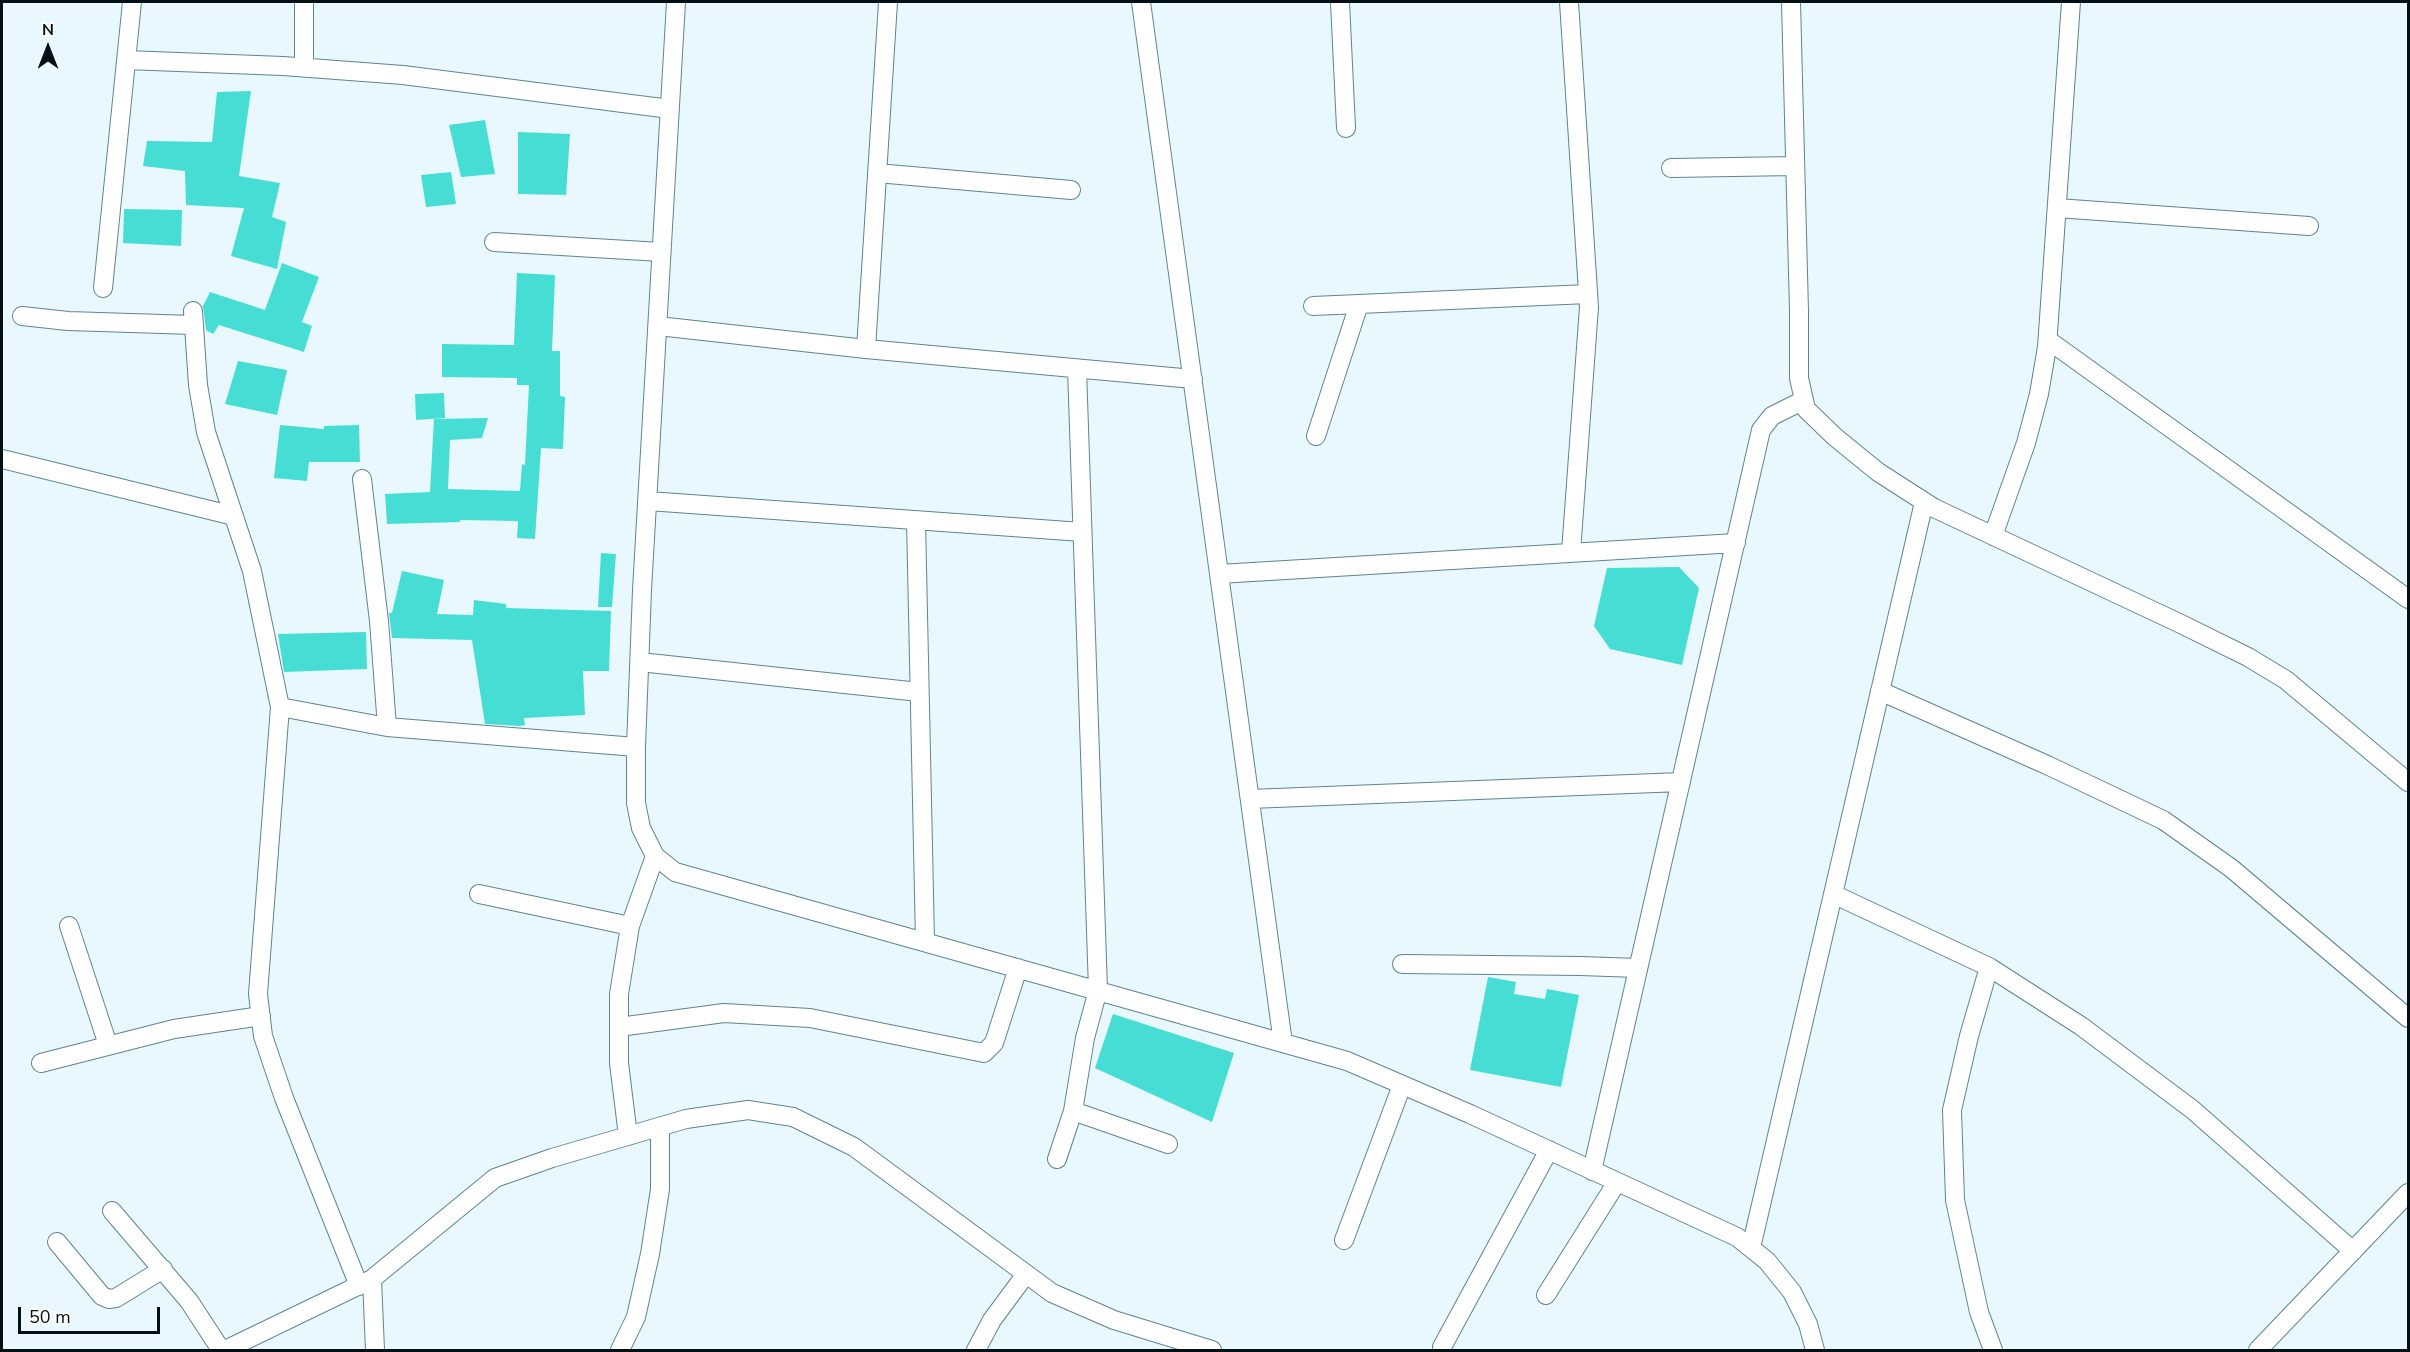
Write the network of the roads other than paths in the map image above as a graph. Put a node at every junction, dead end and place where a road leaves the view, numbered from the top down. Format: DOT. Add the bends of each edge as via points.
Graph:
graph roads {
  1 [pos="132,2"];
  2 [pos="304,2"];
  3 [pos="676,2"];
  4 [pos="888,2"];
  5 [pos="1141,2"];
  6 [pos="1340,2"];
  7 [pos="1569,2"];
  8 [pos="1791,2"];
  9 [pos="2071,2"];
  10 [pos="126,60"];
  11 [pos="304,67"];
  12 [pos="670,108"];
  13 [pos="1346,128"];
  14 [pos="1795,166"];
  15 [pos="1671,168"];
  16 [pos="877,173"];
  17 [pos="1071,190"];
  18 [pos="2057,208"];
  19 [pos="2309,226"];
  20 [pos="494,242"];
  21 [pos="661,252"];
  22 [pos="103,288"];
  23 [pos="1588,294"];
  24 [pos="1359,304"];
  25 [pos="1313,306"];
  26 [pos="22,316"];
  27 [pos="658,326"];
  28 [pos="2048,340"];
  29 [pos="866,349"];
  30 [pos="1077,369"];
  31 [pos="1192,379"];
  32 [pos="1804,400"];
  33 [pos="1316,436"];
  34 [pos="2,459"];
  35 [pos="362,479"];
  36 [pos="648,501"];
  37 [pos="1924,502"];
  38 [pos="234,516"];
  39 [pos="916,520"];
  40 [pos="1082,532"];
  41 [pos="1993,536"];
  42 [pos="1736,543"];
  43 [pos="1571,552"];
  44 [pos="1219,574"];
  45 [pos="2409,599"];
  46 [pos="640,662"];
  47 [pos="1880,691"];
  48 [pos="919,692"];
  49 [pos="280,707"];
  50 [pos="387,727"];
  51 [pos="636,747"];
  52 [pos="1681,782"];
  53 [pos="2409,782"];
  54 [pos="1250,799"];
  55 [pos="655,856"];
  56 [pos="479,894"];
  57 [pos="1833,894"];
  58 [pos="69,926"];
  59 [pos="630,926"];
  60 [pos="925,941"];
  61 [pos="1402,964"];
  62 [pos="1989,967"];
  63 [pos="1018,968"];
  64 [pos="1638,968"];
  65 [pos="1098,990"];
  66 [pos="261,1016"];
  67 [pos="2409,1018"];
  68 [pos="619,1027"];
  69 [pos="1283,1043"];
  70 [pos="108,1045"];
  71 [pos="41,1063"];
  72 [pos="1402,1085"];
  73 [pos="1073,1112"];
  74 [pos="660,1127"];
  75 [pos="628,1136"];
  76 [pos="1168,1144"];
  77 [pos="1549,1150"];
  78 [pos="1058,1159"];
  79 [pos="1592,1171"];
  80 [pos="1617,1182"];
  81 [pos="2409,1193"];
  82 [pos="112,1211"];
  83 [pos="1344,1240"];
  84 [pos="57,1242"];
  85 [pos="1750,1248"];
  86 [pos="2353,1251"];
  87 [pos="163,1269"];
  88 [pos="1026,1274"];
  89 [pos="366,1282"];
  90 [pos="1546,1295"];
  91 [pos="1442,1347"];
  92 [pos="223,1350"];
  93 [pos="375,1350"];
  94 [pos="620,1350"];
  95 [pos="976,1350"];
  96 [pos="1212,1350"];
  97 [pos="1815,1350"];
  98 [pos="1993,1350"];
  99 [pos="2258,1350"];
  1 -- 10 [label="street"];
  2 -- 11 [label="street"];
  3 -- 12 [label="street"];
  4 -- 16 [label="street"];
  5 -- 31 [label="street"];
  6 -- 13 [label="street"];
  7 -- 23 [label="street"];
  8 -- 14 [label="street"];
  9 -- 18 [label="street"];
  10 -- 11 [label="street"];
  10 -- 22 [label="street"];
  11 -- 12 [label="street" via="403,75"];
  12 -- 21 [label="street"];
  14 -- 15 [label="street"];
  14 -- 32 [label="street" via="1798,378"];
  16 -- 17 [label="street"];
  16 -- 29 [label="street"];
  18 -- 19 [label="street"];
  18 -- 28 [label="street"];
  20 -- 21 [label="street"];
  21 -- 27 [label="street"];
  23 -- 24 [label="street"];
  23 -- 43 [label="street"];
  24 -- 25 [label="street"];
  24 -- 33 [label="street"];
  26 -- 38 [label="street" via="78,321 193,318 206,432"];
  27 -- 29 [label="street"];
  27 -- 36 [label="street"];
  28 -- 41 [label="street" via="2026,443"];
  28 -- 45 [label="street"];
  29 -- 30 [label="street"];
  30 -- 31 [label="street"];
  30 -- 40 [label="street"];
  31 -- 44 [label="street"];
  32 -- 37 [label="street" via="1806,409 1835,437"];
  32 -- 42 [label="street" via="1772,416 1761,430"];
  34 -- 38 [label="street"];
  35 -- 50 [label="street"];
  36 -- 39 [label="street"];
  36 -- 46 [label="street"];
  37 -- 41 [label="street"];
  37 -- 47 [label="street"];
  38 -- 49 [label="street" via="252,571"];
  39 -- 40 [label="street"];
  39 -- 48 [label="street"];
  40 -- 65 [label="street"];
  41 -- 53 [label="street" via="2248,657 2286,681"];
  42 -- 43 [label="street"];
  42 -- 52 [label="street"];
  43 -- 44 [label="street"];
  44 -- 54 [label="street"];
  46 -- 48 [label="street"];
  46 -- 51 [label="street"];
  47 -- 57 [label="street"];
  47 -- 67 [label="street" via="2163,820 2231,868"];
  48 -- 60 [label="street"];
  49 -- 50 [label="street"];
  49 -- 66 [label="street" via="258,994"];
  50 -- 51 [label="street"];
  51 -- 55 [label="street" via="636,804 641,828"];
  52 -- 54 [label="street"];
  52 -- 64 [label="street"];
  54 -- 69 [label="street"];
  55 -- 59 [label="street"];
  55 -- 60 [label="street" via="675,872"];
  56 -- 59 [label="street"];
  57 -- 62 [label="street"];
  57 -- 85 [label="street"];
  58 -- 70 [label="street"];
  59 -- 68 [label="street" via="619,994"];
  60 -- 63 [label="street"];
  61 -- 64 [label="street"];
  62 -- 86 [label="street" via="2081,1026 2193,1110"];
  62 -- 98 [label="street" via="1952,1110 1955,1200 1979,1312"];
  63 -- 65 [label="street"];
  63 -- 68 [label="street" via="994,1043 984,1053 810,1018 724,1013"];
  64 -- 79 [label="street"];
  65 -- 69 [label="street"];
  65 -- 73 [label="street" via="1085,1038"];
  66 -- 70 [label="street" via="174,1029"];
  66 -- 89 [label="street" via="263,1036 284,1098"];
  68 -- 75 [label="street"];
  69 -- 72 [label="street" via="1347,1061"];
  70 -- 71 [label="street"];
  72 -- 77 [label="street"];
  72 -- 83 [label="street"];
  73 -- 76 [label="street"];
  73 -- 78 [label="street"];
  74 -- 75 [label="street"];
  74 -- 88 [label="street" via="748,1110 793,1116 854,1147"];
  74 -- 94 [label="street" via="660,1189 650,1254 636,1317"];
  75 -- 89 [label="street" via="495,1178"];
  77 -- 79 [label="street"];
  77 -- 91 [label="street"];
  79 -- 80 [label="street"];
  80 -- 85 [label="street" via="1737,1237"];
  80 -- 90 [label="street"];
  81 -- 86 [label="street"];
  82 -- 87 [label="street"];
  84 -- 87 [label="street" via="102,1296 109,1299"];
  85 -- 97 [label="street" via="1767,1261 1792,1292 1808,1324"];
  86 -- 99 [label="street"];
  87 -- 92 [label="street"];
  88 -- 95 [label="street" via="992,1320"];
  88 -- 96 [label="street" via="1052,1293 1114,1320"];
  89 -- 92 [label="street"];
  89 -- 93 [label="street"];
}
